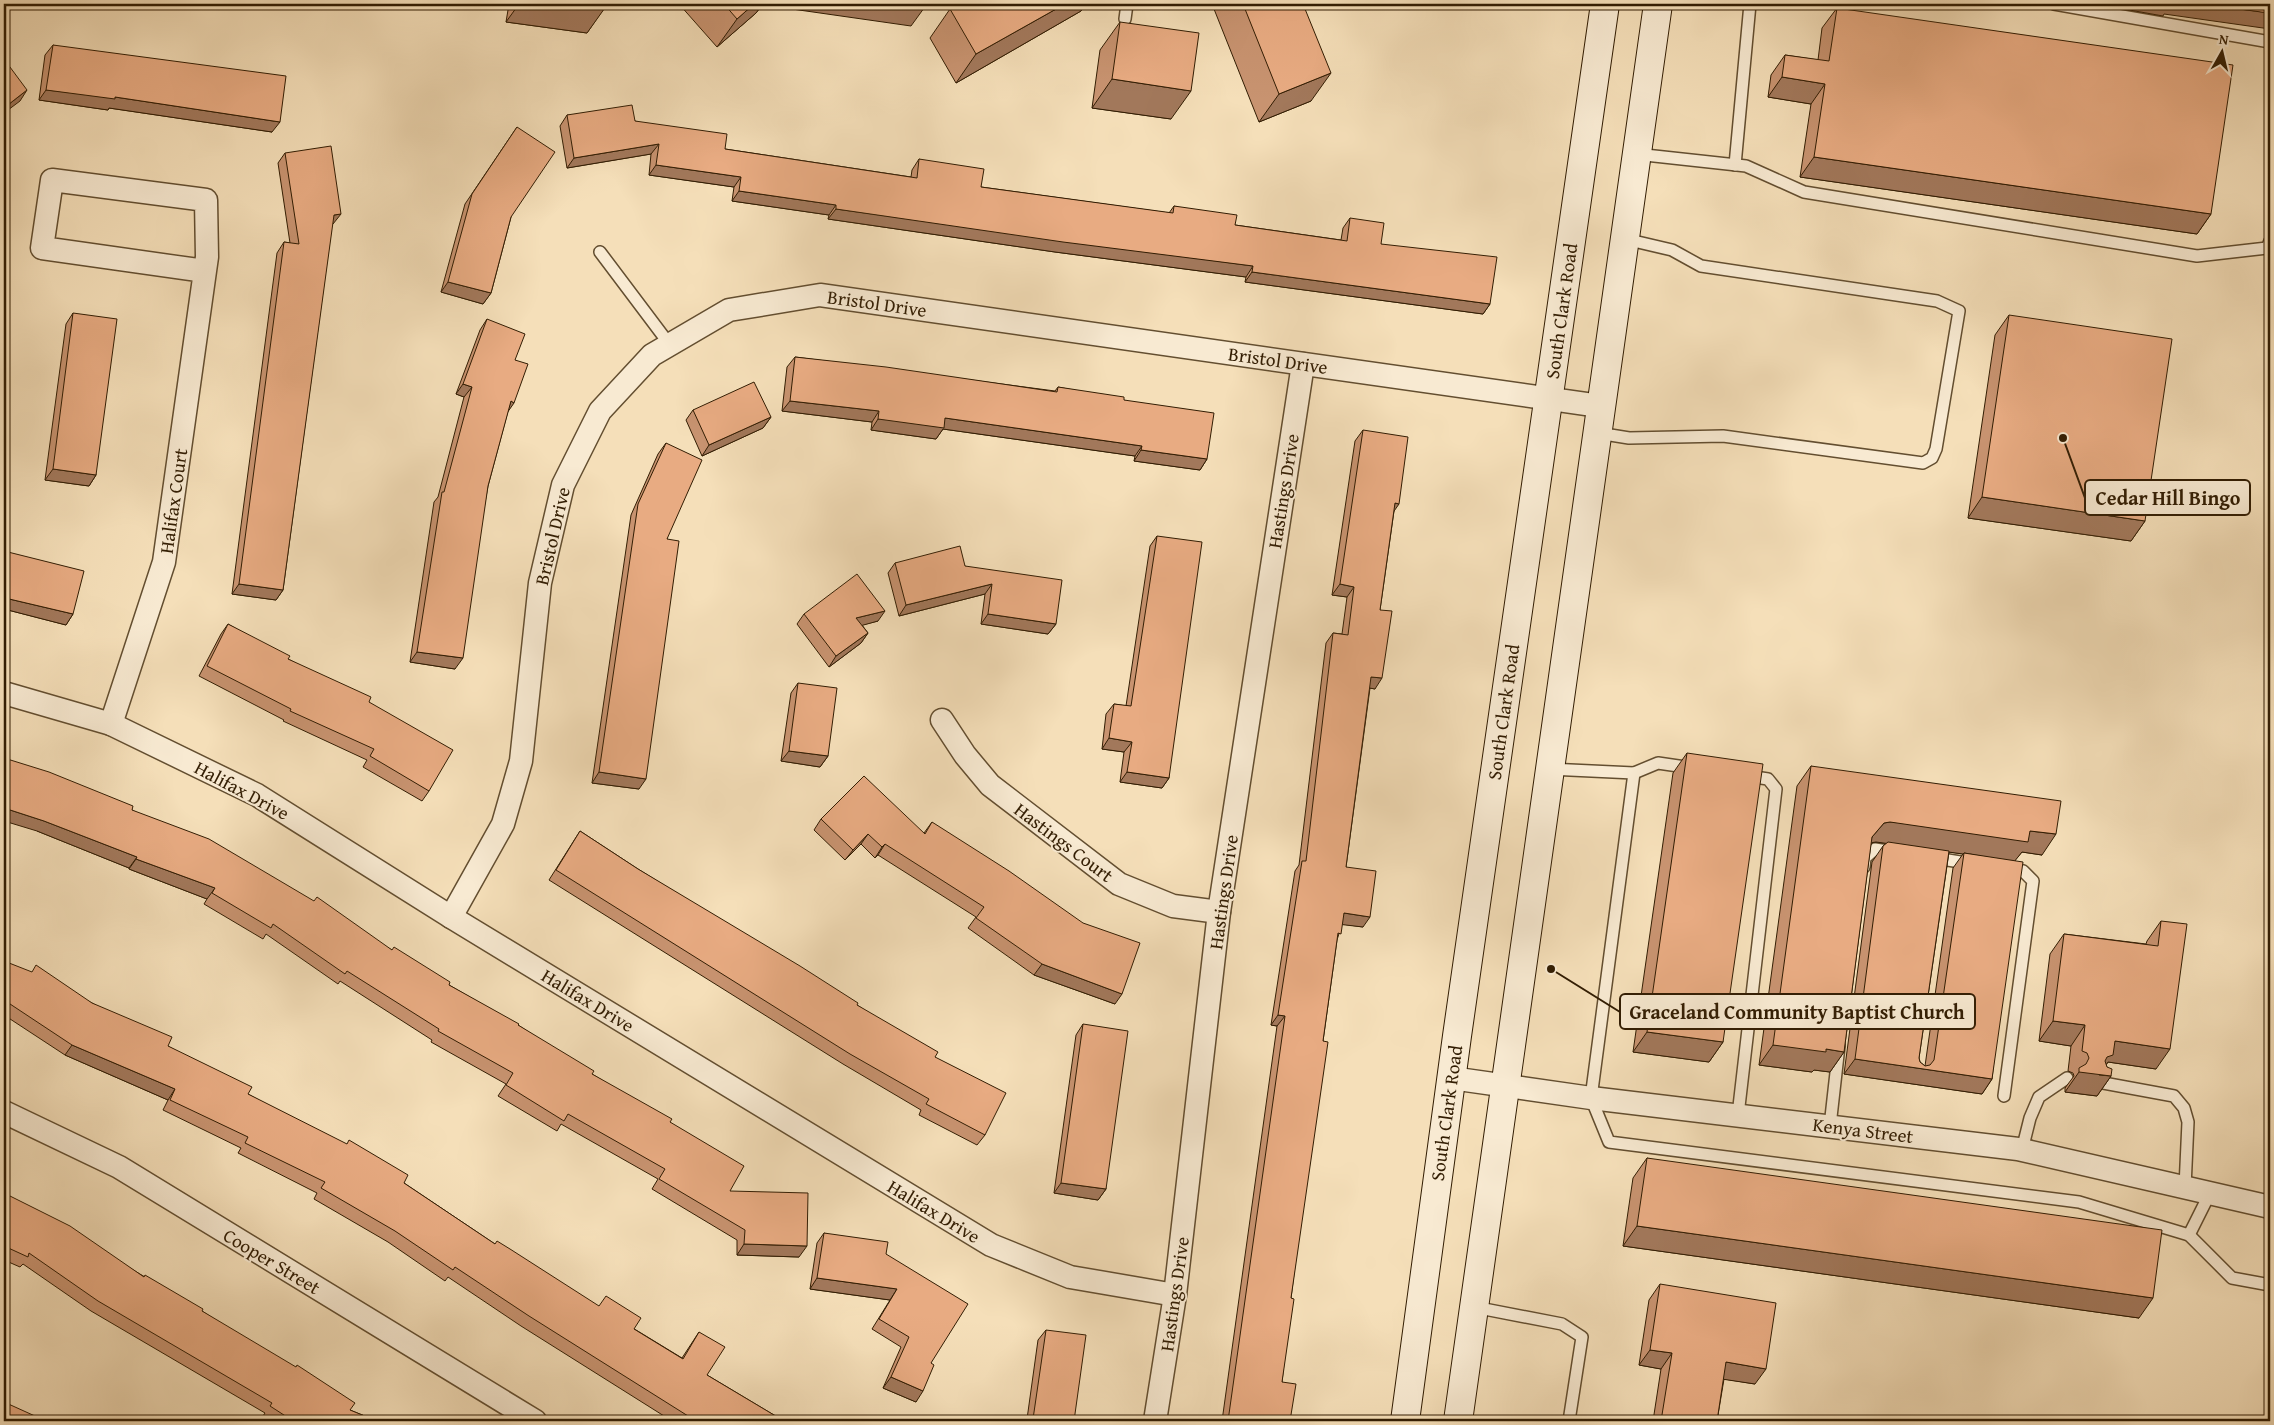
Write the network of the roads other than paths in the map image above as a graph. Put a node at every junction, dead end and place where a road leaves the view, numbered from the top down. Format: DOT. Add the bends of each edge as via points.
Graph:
graph roads {
  1 [pos="1128,4"];
  2 [pos="1605,4"];
  3 [pos="1658,4"];
  4 [pos="1750,4"];
  5 [pos="2054,4"];
  6 [pos="1125,19"];
  7 [pos="2270,42"];
  8 [pos="1636,154"];
  9 [pos="1735,165"];
  10 [pos="1623,239"];
  11 [pos="2270,241"];
  12 [pos="600,252"];
  13 [pos="205,271"];
  14 [pos="670,345"];
  15 [pos="1303,364"];
  16 [pos="1548,399"];
  17 [pos="1600,406"];
  18 [pos="1596,433"];
  19 [pos="4,693"];
  20 [pos="942,720"];
  21 [pos="111,724"];
  22 [pos="1549,769"];
  23 [pos="1704,770"];
  24 [pos="1634,773"];
  25 [pos="1740,775"];
  26 [pos="1902,853"];
  27 [pos="1920,856"];
  28 [pos="1862,877"];
  29 [pos="1219,912"];
  30 [pos="451,917"];
  31 [pos="1841,1033"];
  32 [pos="1451,1078"];
  33 [pos="2067,1078"];
  34 [pos="2098,1082"];
  35 [pos="1505,1087"];
  36 [pos="2004,1096"];
  37 [pos="1591,1098"];
  38 [pos="4,1112"];
  39 [pos="1738,1116"];
  40 [pos="1830,1126"];
  41 [pos="2022,1150"];
  42 [pos="2185,1187"];
  43 [pos="2210,1192"];
  44 [pos="2270,1207"];
  45 [pos="2189,1235"];
  46 [pos="2270,1285"];
  47 [pos="1175,1295"];
  48 [pos="1474,1306"];
  49 [pos="535,1421"];
  50 [pos="1155,1421"];
  51 [pos="1405,1421"];
  52 [pos="1458,1421"];
  53 [pos="1569,1421"];
  1 -- 6 [label="lane"];
  2 -- 16 [label="main road, South Clark Road"];
  3 -- 8 [label="main road"];
  4 -- 9 [label="lane"];
  5 -- 7 [label="lane"];
  8 -- 9 [label="lane"];
  8 -- 10 [label="main road"];
  9 -- 11 [label="lane" via="1746,166 1804,192 2197,256 2267,248"];
  10 -- 17 [label="main road"];
  10 -- 18 [label="lane" via="1672,250 1701,266 1937,301 1959,311 1936,449 1932,458 1923,463 1723,436 1630,438"];
  12 -- 14 [label="lane"];
  13 -- 13 [label="street, Halifax Court" via="42,248 52,180 206,200"];
  13 -- 21 [label="street, Halifax Court" via="164,562"];
  14 -- 15 [label="street, Bristol Drive" via="729,310 820,295"];
  14 -- 30 [label="street, Bristol Drive" via="652,355 600,410 563,485 540,583 521,761 503,824"];
  15 -- 16 [label="street, Bristol Drive"];
  15 -- 29 [label="street, Hastings Drive"];
  16 -- 17 [label="street, Bristol Drive"];
  16 -- 32 [label="main road, South Clark Road"];
  17 -- 18 [label="main road"];
  18 -- 22 [label="main road"];
  19 -- 21 [label="street, Halifax Drive"];
  20 -- 29 [label="street, Hastings Court" via="964,755 990,785 1119,884 1172,906"];
  21 -- 30 [label="street, Halifax Drive" via="256,795"];
  22 -- 24 [label="lane"];
  22 -- 35 [label="main road"];
  23 -- 24 [label="lane" via="1658,763"];
  24 -- 37 [label="lane"];
  25 -- 39 [label="lane" via="1768,779 1776,789"];
  26 -- 28 [label="lane" via="1875,849 1865,858"];
  27 -- 36 [label="lane" via="1946,865 2023,870 2033,881"];
  29 -- 47 [label="street, Hastings Drive"];
  30 -- 47 [label="street, Halifax Drive" via="991,1245 1070,1277"];
  31 -- 40 [label="lane"];
  32 -- 35 [label="street, Kenya Street"];
  32 -- 51 [label="main road, South Clark Road"];
  33 -- 41 [label="lane" via="2039,1098"];
  34 -- 42 [label="lane" via="2174,1096 2184,1108 2188,1122"];
  35 -- 37 [label="street, Kenya Street"];
  35 -- 48 [label="main road"];
  37 -- 39 [label="street, Kenya Street"];
  37 -- 45 [label="lane" via="1609,1142 2080,1202"];
  38 -- 49 [label="street, Cooper Street" via="119,1167"];
  39 -- 40 [label="street, Kenya Street"];
  40 -- 41 [label="street, Kenya Street"];
  41 -- 42 [label="street, Kenya Street"];
  42 -- 43 [label="street, Kenya Street"];
  43 -- 44 [label="street, Kenya Street"];
  43 -- 45 [label="lane"];
  45 -- 46 [label="lane" via="2232,1278"];
  47 -- 50 [label="street, Hastings Drive"];
  48 -- 52 [label="main road"];
  48 -- 53 [label="lane" via="1562,1324 1582,1337"];
}
